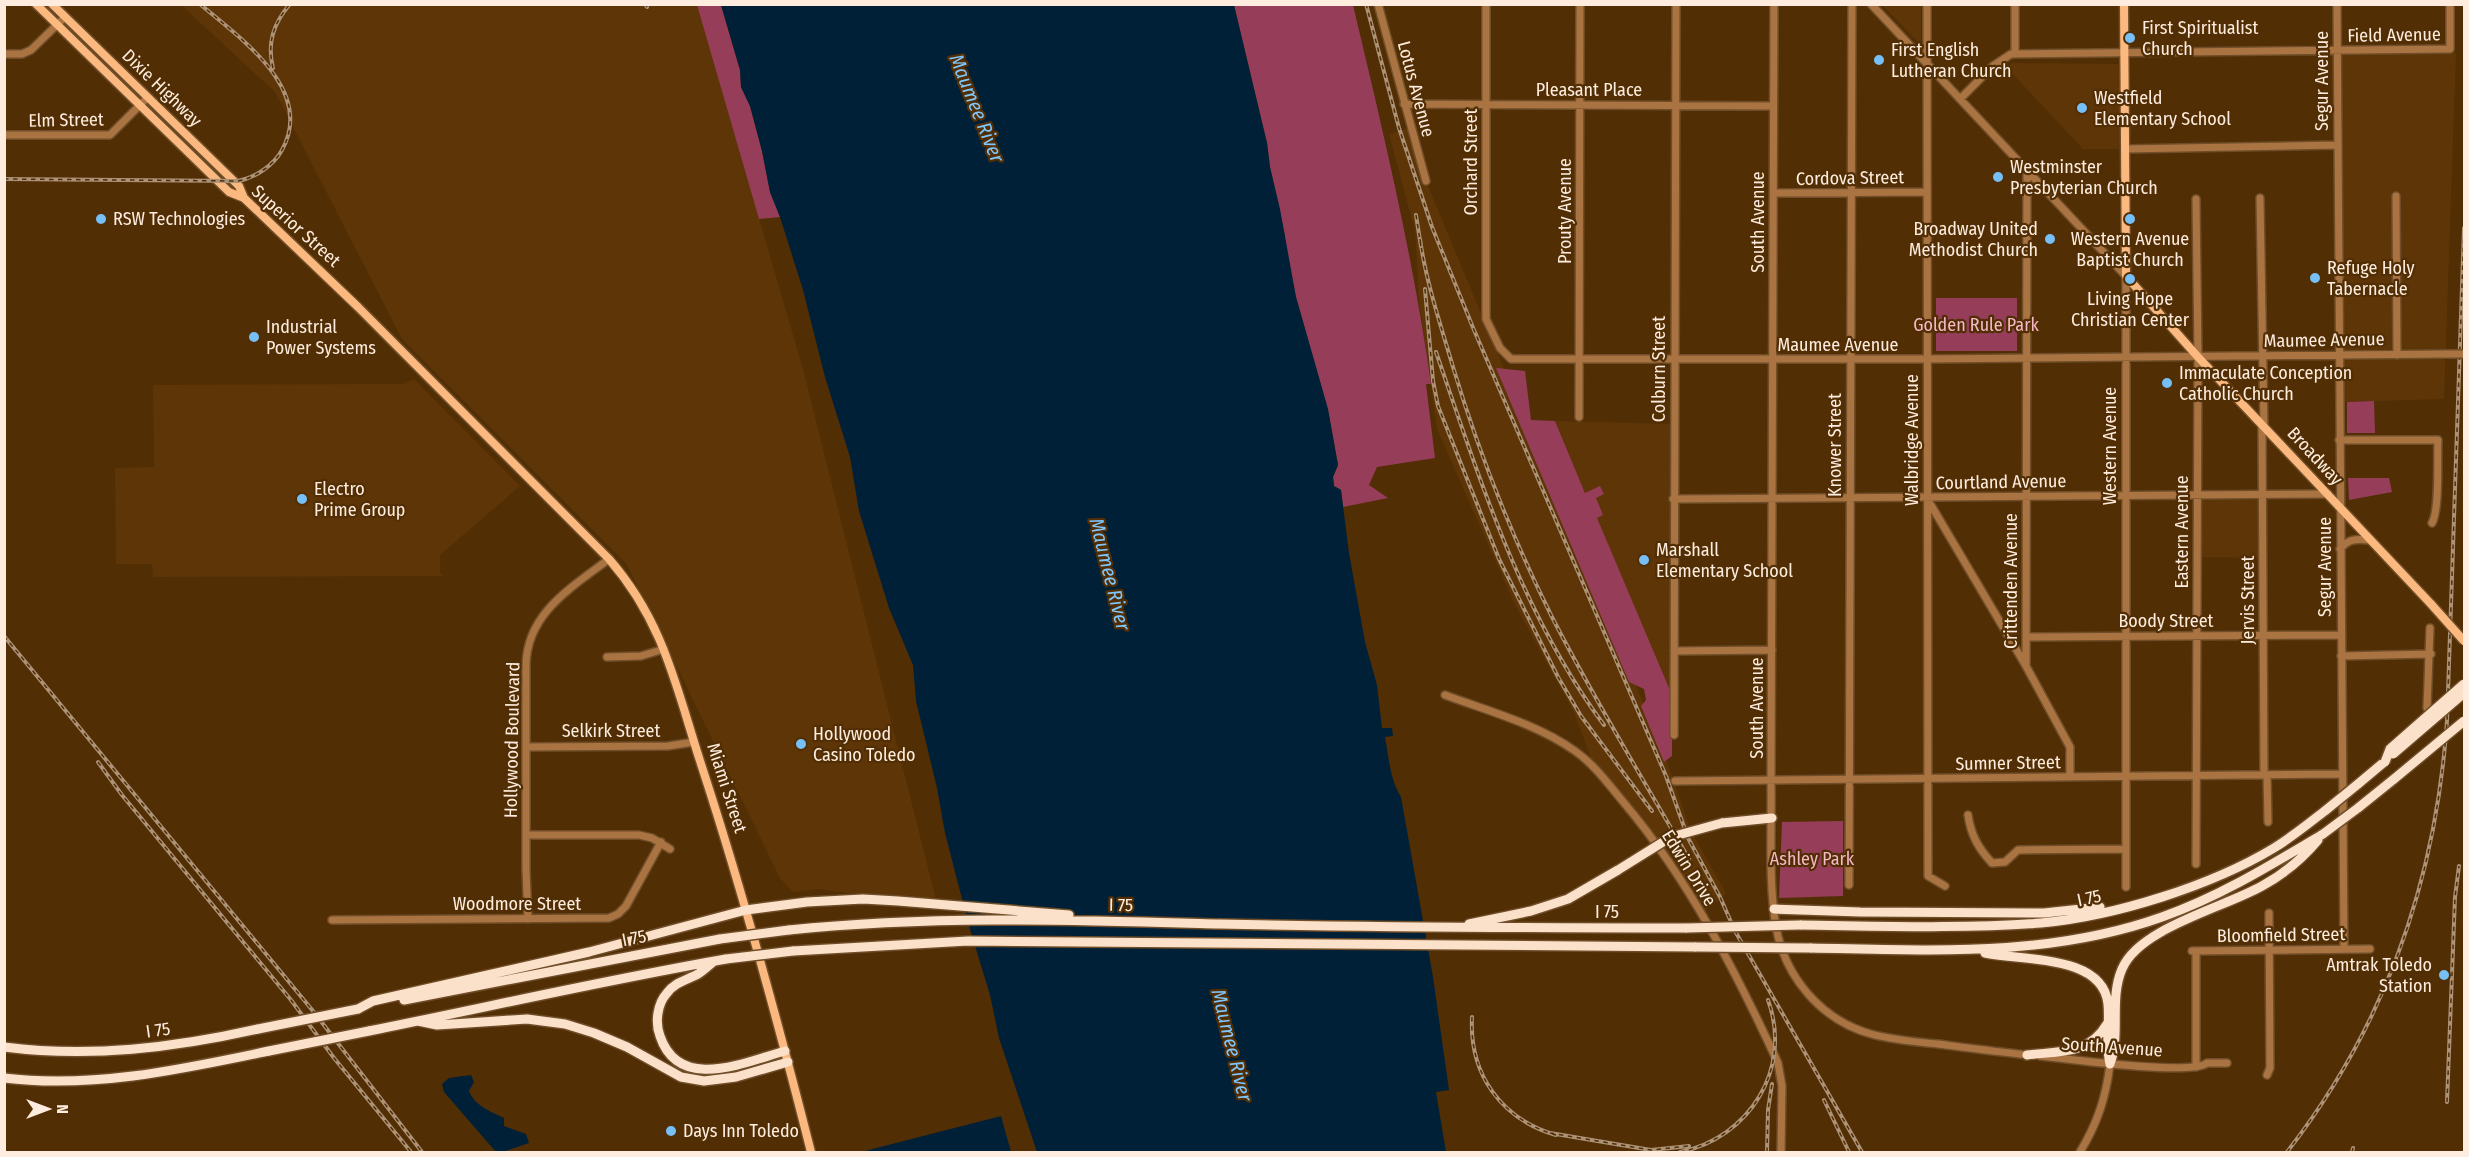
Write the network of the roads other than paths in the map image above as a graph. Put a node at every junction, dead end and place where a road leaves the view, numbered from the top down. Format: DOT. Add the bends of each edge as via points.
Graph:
graph roads {
  1 [pos="36,4"];
  2 [pos="52,4"];
  3 [pos="1378,4"];
  4 [pos="1486,4"];
  5 [pos="1580,4"];
  6 [pos="1676,4"];
  7 [pos="1774,4"];
  8 [pos="1852,4"];
  9 [pos="1871,4"];
  10 [pos="1927,4"];
  11 [pos="2015,4"];
  12 [pos="2124,4"];
  13 [pos="2337,4"];
  14 [pos="2450,4"];
  15 [pos="65,17"];
  16 [pos="57,25"];
  17 [pos="2337,51"];
  18 [pos="2015,53"];
  19 [pos="4,54"];
  20 [pos="2125,54"];
  21 [pos="1927,63"];
  22 [pos="148,98"];
  23 [pos="1960,99"];
  24 [pos="1404,104"];
  25 [pos="1486,104"];
  26 [pos="140,105"];
  27 [pos="1580,105"];
  28 [pos="1675,105"];
  29 [pos="1773,106"];
  30 [pos="4,135"];
  31 [pos="2337,145"];
  32 [pos="2125,149"];
  33 [pos="209,157"];
  34 [pos="201,164"];
  35 [pos="2027,171"];
  36 [pos="1426,181"];
  37 [pos="1851,192"];
  38 [pos="1927,192"];
  39 [pos="1774,193"];
  40 [pos="2396,196"];
  41 [pos="244,198"];
  42 [pos="2260,198"];
  43 [pos="2196,199"];
  44 [pos="2126,276"];
  45 [pos="1486,319"];
  46 [pos="2464,354"];
  47 [pos="2338,355"];
  48 [pos="2397,355"];
  49 [pos="2263,356"];
  50 [pos="2127,357"];
  51 [pos="2198,357"];
  52 [pos="2026,358"];
  53 [pos="1927,359"];
  54 [pos="1579,360"];
  55 [pos="1674,360"];
  56 [pos="1773,360"];
  57 [pos="1851,360"];
  58 [pos="1579,417"];
  59 [pos="2263,426"];
  60 [pos="2339,440"];
  61 [pos="528,478"];
  62 [pos="2328,494"];
  63 [pos="2197,495"];
  64 [pos="2262,495"];
  65 [pos="2127,496"];
  66 [pos="2027,497"];
  67 [pos="1772,498"];
  68 [pos="1850,498"];
  69 [pos="1927,498"];
  70 [pos="1673,499"];
  71 [pos="2340,508"];
  72 [pos="2432,523"];
  73 [pos="2370,540"];
  74 [pos="2340,549"];
  75 [pos="609,559"];
  76 [pos="2430,628"];
  77 [pos="2341,635"];
  78 [pos="2126,636"];
  79 [pos="2197,636"];
  80 [pos="2263,636"];
  81 [pos="2027,637"];
  82 [pos="2464,641"];
  83 [pos="664,649"];
  84 [pos="1772,650"];
  85 [pos="1674,651"];
  86 [pos="2430,654"];
  87 [pos="2341,656"];
  88 [pos="607,657"];
  89 [pos="2026,666"];
  90 [pos="2464,684"];
  91 [pos="2464,693"];
  92 [pos="1445,695"];
  93 [pos="2427,708"];
  94 [pos="2464,721"];
  95 [pos="1674,735"];
  96 [pos="694,742"];
  97 [pos="527,747"];
  98 [pos="2384,763"];
  99 [pos="2342,774"];
  100 [pos="2266,775"];
  101 [pos="2197,776"];
  102 [pos="2070,777"];
  103 [pos="2126,777"];
  104 [pos="1850,779"];
  105 [pos="1927,779"];
  106 [pos="1675,781"];
  107 [pos="1772,781"];
  108 [pos="1968,815"];
  109 [pos="1772,818"];
  110 [pos="2268,822"];
  111 [pos="2323,834"];
  112 [pos="526,835"];
  113 [pos="661,842"];
  114 [pos="670,849"];
  115 [pos="2126,849"];
  116 [pos="2196,864"];
  117 [pos="1849,885"];
  118 [pos="1945,886"];
  119 [pos="2126,887"];
  120 [pos="2173,893"];
  121 [pos="1774,909"];
  122 [pos="746,910"];
  123 [pos="2269,913"];
  124 [pos="528,919"];
  125 [pos="332,920"];
  126 [pos="1143,921"];
  127 [pos="1452,927"];
  128 [pos="2344,949"];
  129 [pos="2370,949"];
  130 [pos="2269,950"];
  131 [pos="1971,951"];
  132 [pos="714,961"];
  133 [pos="358,1009"];
  134 [pos="418,1021"];
  135 [pos="2108,1022"];
  136 [pos="4,1047"];
  137 [pos="785,1051"];
  138 [pos="2027,1055"];
  139 [pos="788,1062"];
  140 [pos="2226,1063"];
  141 [pos="2110,1064"];
  142 [pos="2199,1067"];
  143 [pos="2267,1075"];
  144 [pos="4,1078"];
  145 [pos="811,1152"];
  146 [pos="1781,1152"];
  147 [pos="2080,1152"];
  1 -- 16 [label="main road, Superior Street"];
  2 -- 15 [label="main road, Dixie Highway"];
  3 -- 24 [label="street, Lotus Avenue"];
  4 -- 25 [label="street, Orchard Street"];
  5 -- 27 [label="street, Prouty Avenue"];
  6 -- 28 [label="street, Colburn Street"];
  7 -- 29 [label="street, South Avenue"];
  8 -- 37 [label="street, Knower Street"];
  9 -- 21 [label="street, Broadway"];
  10 -- 21 [label="street, Walbridge Avenue"];
  11 -- 18 [label="street"];
  12 -- 20 [label="main road, Western Avenue"];
  13 -- 17 [label="street, Segur Avenue"];
  14 -- 17 [label="street, Field Avenue" via="2450,49"];
  15 -- 16 [label="street"];
  15 -- 22 [label="main road, Dixie Highway"];
  16 -- 19 [label="street" via="26,53"];
  16 -- 26 [label="main road, Superior Street"];
  17 -- 20 [label="street, Field Avenue"];
  17 -- 31 [label="street, Segur Avenue"];
  18 -- 20 [label="street, Field Avenue"];
  18 -- 23 [label="street" via="1993,66"];
  20 -- 32 [label="main road, Western Avenue"];
  21 -- 23 [label="street, Broadway"];
  21 -- 38 [label="street, Walbridge Avenue"];
  22 -- 26 [label="street, Elm Street"];
  22 -- 33 [label="main road, Dixie Highway"];
  23 -- 35 [label="street, Broadway"];
  24 -- 25 [label="street, Pleasant Place"];
  24 -- 36 [label="street, Lotus Avenue"];
  25 -- 27 [label="street, Pleasant Place"];
  25 -- 45 [label="street, Orchard Street"];
  26 -- 30 [label="street, Elm Street" via="110,135"];
  26 -- 34 [label="main road, Superior Street"];
  27 -- 28 [label="street, Pleasant Place"];
  27 -- 54 [label="street, Prouty Avenue"];
  28 -- 29 [label="street, Pleasant Place"];
  28 -- 55 [label="street, Colburn Street"];
  29 -- 39 [label="street, South Avenue"];
  31 -- 32 [label="street"];
  31 -- 47 [label="street, Segur Avenue"];
  32 -- 44 [label="main road, Western Avenue"];
  33 -- 34 [label="main road"];
  33 -- 41 [label="main road, Dixie Highway" via="239,186"];
  34 -- 41 [label="main road, Superior Street" via="230,192"];
  35 -- 44 [label="street, Broadway"];
  35 -- 52 [label="street, Crittenden Avenue"];
  37 -- 38 [label="street, Cordova Street"];
  37 -- 39 [label="street, Cordova Street"];
  37 -- 57 [label="street, Knower Street"];
  38 -- 53 [label="street, Walbridge Avenue"];
  39 -- 56 [label="street, South Avenue"];
  40 -- 48 [label="street"];
  41 -- 61 [label="main road, Superior Street"];
  42 -- 49 [label="street, Jervis Street"];
  43 -- 51 [label="street, Eastern Avenue"];
  44 -- 50 [label="street, Western Avenue"];
  44 -- 51 [label="main road, Broadway"];
  45 -- 54 [label="street, Maumee Avenue" via="1500,348 1511,359"];
  46 -- 48 [label="street, Maumee Avenue, bridge"];
  47 -- 48 [label="street, Maumee Avenue"];
  47 -- 49 [label="street, Maumee Avenue"];
  47 -- 60 [label="street, Segur Avenue"];
  49 -- 51 [label="street, Maumee Avenue"];
  49 -- 59 [label="street, Jervis Street"];
  50 -- 51 [label="street, Maumee Avenue"];
  50 -- 52 [label="street, Maumee Avenue"];
  50 -- 65 [label="street, Western Avenue"];
  51 -- 59 [label="main road, Broadway"];
  51 -- 63 [label="street, Eastern Avenue"];
  52 -- 53 [label="street, Maumee Avenue"];
  52 -- 66 [label="street, Crittenden Avenue"];
  53 -- 57 [label="street, Maumee Avenue"];
  53 -- 69 [label="street, Walbridge Avenue"];
  54 -- 55 [label="street, Maumee Avenue"];
  54 -- 58 [label="street, Prouty Avenue"];
  55 -- 56 [label="street, Maumee Avenue"];
  55 -- 70 [label="street, Colburn Street"];
  56 -- 57 [label="street, Maumee Avenue"];
  56 -- 67 [label="street, South Avenue"];
  57 -- 68 [label="street, Knower Street"];
  59 -- 62 [label="main road, Broadway"];
  59 -- 64 [label="street, Jervis Street"];
  60 -- 71 [label="street, Segur Avenue"];
  60 -- 72 [label="street" via="2438,440"];
  61 -- 75 [label="main road, Miami Street"];
  62 -- 64 [label="street, Courtland Avenue"];
  62 -- 71 [label="main road, Broadway"];
  63 -- 64 [label="street, Courtland Avenue"];
  63 -- 65 [label="street, Courtland Avenue"];
  63 -- 79 [label="street, Eastern Avenue"];
  64 -- 80 [label="street, Jervis Street"];
  65 -- 66 [label="street, Courtland Avenue"];
  65 -- 78 [label="street, Western Avenue"];
  66 -- 69 [label="street, Courtland Avenue"];
  66 -- 81 [label="street, Crittenden Avenue"];
  67 -- 68 [label="street, Courtland Avenue"];
  67 -- 70 [label="street, Courtland Avenue"];
  67 -- 84 [label="street, South Avenue"];
  68 -- 69 [label="street, Courtland Avenue"];
  68 -- 104 [label="street, Knower Street"];
  69 -- 89 [label="street"];
  69 -- 105 [label="street, Walbridge Avenue"];
  70 -- 85 [label="street, Colburn Street"];
  71 -- 73 [label="main road, Broadway"];
  71 -- 74 [label="street, Segur Avenue"];
  73 -- 74 [label="street" via="2354,539"];
  73 -- 82 [label="main road, Broadway, bridge"];
  74 -- 77 [label="street, Segur Avenue"];
  75 -- 83 [label="main road, Miami Street" via="640,598"];
  75 -- 97 [label="street, Hollywood Boulevard" via="550,605 533,630 526,661"];
  76 -- 86 [label="street"];
  77 -- 80 [label="street, Boody Street"];
  77 -- 87 [label="street, Segur Avenue"];
  78 -- 79 [label="street, Boody Street"];
  78 -- 81 [label="street, Boody Street"];
  78 -- 103 [label="street, Western Avenue"];
  79 -- 80 [label="street, Boody Street"];
  79 -- 101 [label="street, Eastern Avenue"];
  80 -- 100 [label="street, Jervis Street"];
  81 -- 89 [label="street, Crittenden Avenue"];
  83 -- 88 [label="street" via="641,656"];
  83 -- 96 [label="main road, Miami Street"];
  84 -- 85 [label="street"];
  84 -- 107 [label="street, South Avenue"];
  85 -- 95 [label="street, Colburn Street"];
  86 -- 87 [label="street"];
  86 -- 93 [label="street"];
  87 -- 99 [label="street, Segur Avenue"];
  89 -- 102 [label="street" via="2070,747"];
  90 -- 98 [label="highway, bridge" via="2390,749"];
  91 -- 98 [label="highway, I 75, bridge"];
  92 -- 146 [label="street, Edwin Drive" via="1551,736 1575,751 1594,766 1662,849 1705,922 1778,1063 1782,1086"];
  94 -- 111 [label="highway, I 75, bridge"];
  96 -- 97 [label="street, Selkirk Street" via="668,746"];
  96 -- 122 [label="main road, Miami Street"];
  97 -- 112 [label="street, Hollywood Boulevard"];
  98 -- 120 [label="highway, I 75 / I 75, bridge" via="2275,847"];
  99 -- 100 [label="street, Sumner Street"];
  99 -- 128 [label="street, Segur Avenue"];
  100 -- 101 [label="street, Sumner Street"];
  100 -- 110 [label="street, Jervis Street"];
  101 -- 103 [label="street, Sumner Street"];
  101 -- 116 [label="street, Eastern Avenue"];
  102 -- 103 [label="street, Sumner Street"];
  102 -- 105 [label="street, Sumner Street"];
  103 -- 115 [label="street, Western Avenue"];
  104 -- 105 [label="street, Sumner Street"];
  104 -- 107 [label="street, Sumner Street"];
  104 -- 117 [label="street, Knower Street"];
  105 -- 118 [label="street, Walbridge Avenue" via="1928,876"];
  106 -- 107 [label="street, Sumner Street"];
  107 -- 109 [label="street, South Avenue"];
  108 -- 115 [label="street" via="1976,844 1992,863 1999,864 2018,850"];
  109 -- 121 [label="street, South Avenue"];
  109 -- 127 [label="highway, bridge" via="1722,823 1671,837 1568,899"];
  111 -- 131 [label="highway, I 75" via="2253,876 2161,918 2058,944"];
  111 -- 141 [label="highway" via="2294,866 2263,886 2150,937 2134,950 2117,987 2115,1052"];
  112 -- 113 [label="street" via="629,835 648,836"];
  112 -- 124 [label="street, Hollywood Boulevard"];
  113 -- 114 [label="street"];
  113 -- 124 [label="street, Woodmore Street" via="618,914 603,919"];
  115 -- 119 [label="street, Western Avenue"];
  120 -- 121 [label="highway" via="2044,913"];
  120 -- 127 [label="highway, I 75 / I 75, bridge" via="2103,912 2041,922 1965,926"];
  121 -- 138 [label="street, South Avenue" via="1781,946 1794,974 1815,1003 1841,1021 1886,1038"];
  122 -- 126 [label="highway" via="839,900 918,902"];
  122 -- 133 [label="highway" via="589,952 374,1001"];
  122 -- 137 [label="main road, Miami Street"];
  123 -- 130 [label="street"];
  124 -- 125 [label="street, Woodmore Street"];
  126 -- 127 [label="highway, I 75 / I 75"];
  126 -- 133 [label="highway, I 75 / I 75, bridge" via="931,920 789,930 720,939"];
  128 -- 129 [label="street, Bloomfield Street"];
  128 -- 130 [label="street, Bloomfield Street"];
  130 -- 142 [label="street, Bloomfield Street" via="2194,951"];
  130 -- 143 [label="street"];
  131 -- 132 [label="highway, I 75, bridge" via="1045,941 926,942"];
  131 -- 135 [label="highway" via="2059,963 2089,973 2105,992"];
  132 -- 134 [label="highway, I 75"];
  132 -- 137 [label="highway" via="699,974 678,982 666,994 658,1010 657,1025 666,1049 687,1067 707,1070"];
  133 -- 136 [label="highway, I 75 / I 75, bridge" via="137,1049 61,1052"];
  134 -- 139 [label="highway" via="437,1025 527,1019 565,1024 627,1047 681,1077 704,1082"];
  134 -- 144 [label="highway, I 75, bridge" via="151,1074 50,1081"];
  135 -- 138 [label="highway" via="2094,1042 2083,1048"];
  135 -- 141 [label="highway"];
  137 -- 139 [label="main road, Miami Street"];
  138 -- 141 [label="street, South Avenue"];
  139 -- 145 [label="main road, Miami Street"];
  140 -- 142 [label="street, South Avenue"];
  141 -- 142 [label="street, South Avenue"];
  141 -- 147 [label="street" via="2100,1114"];
}
